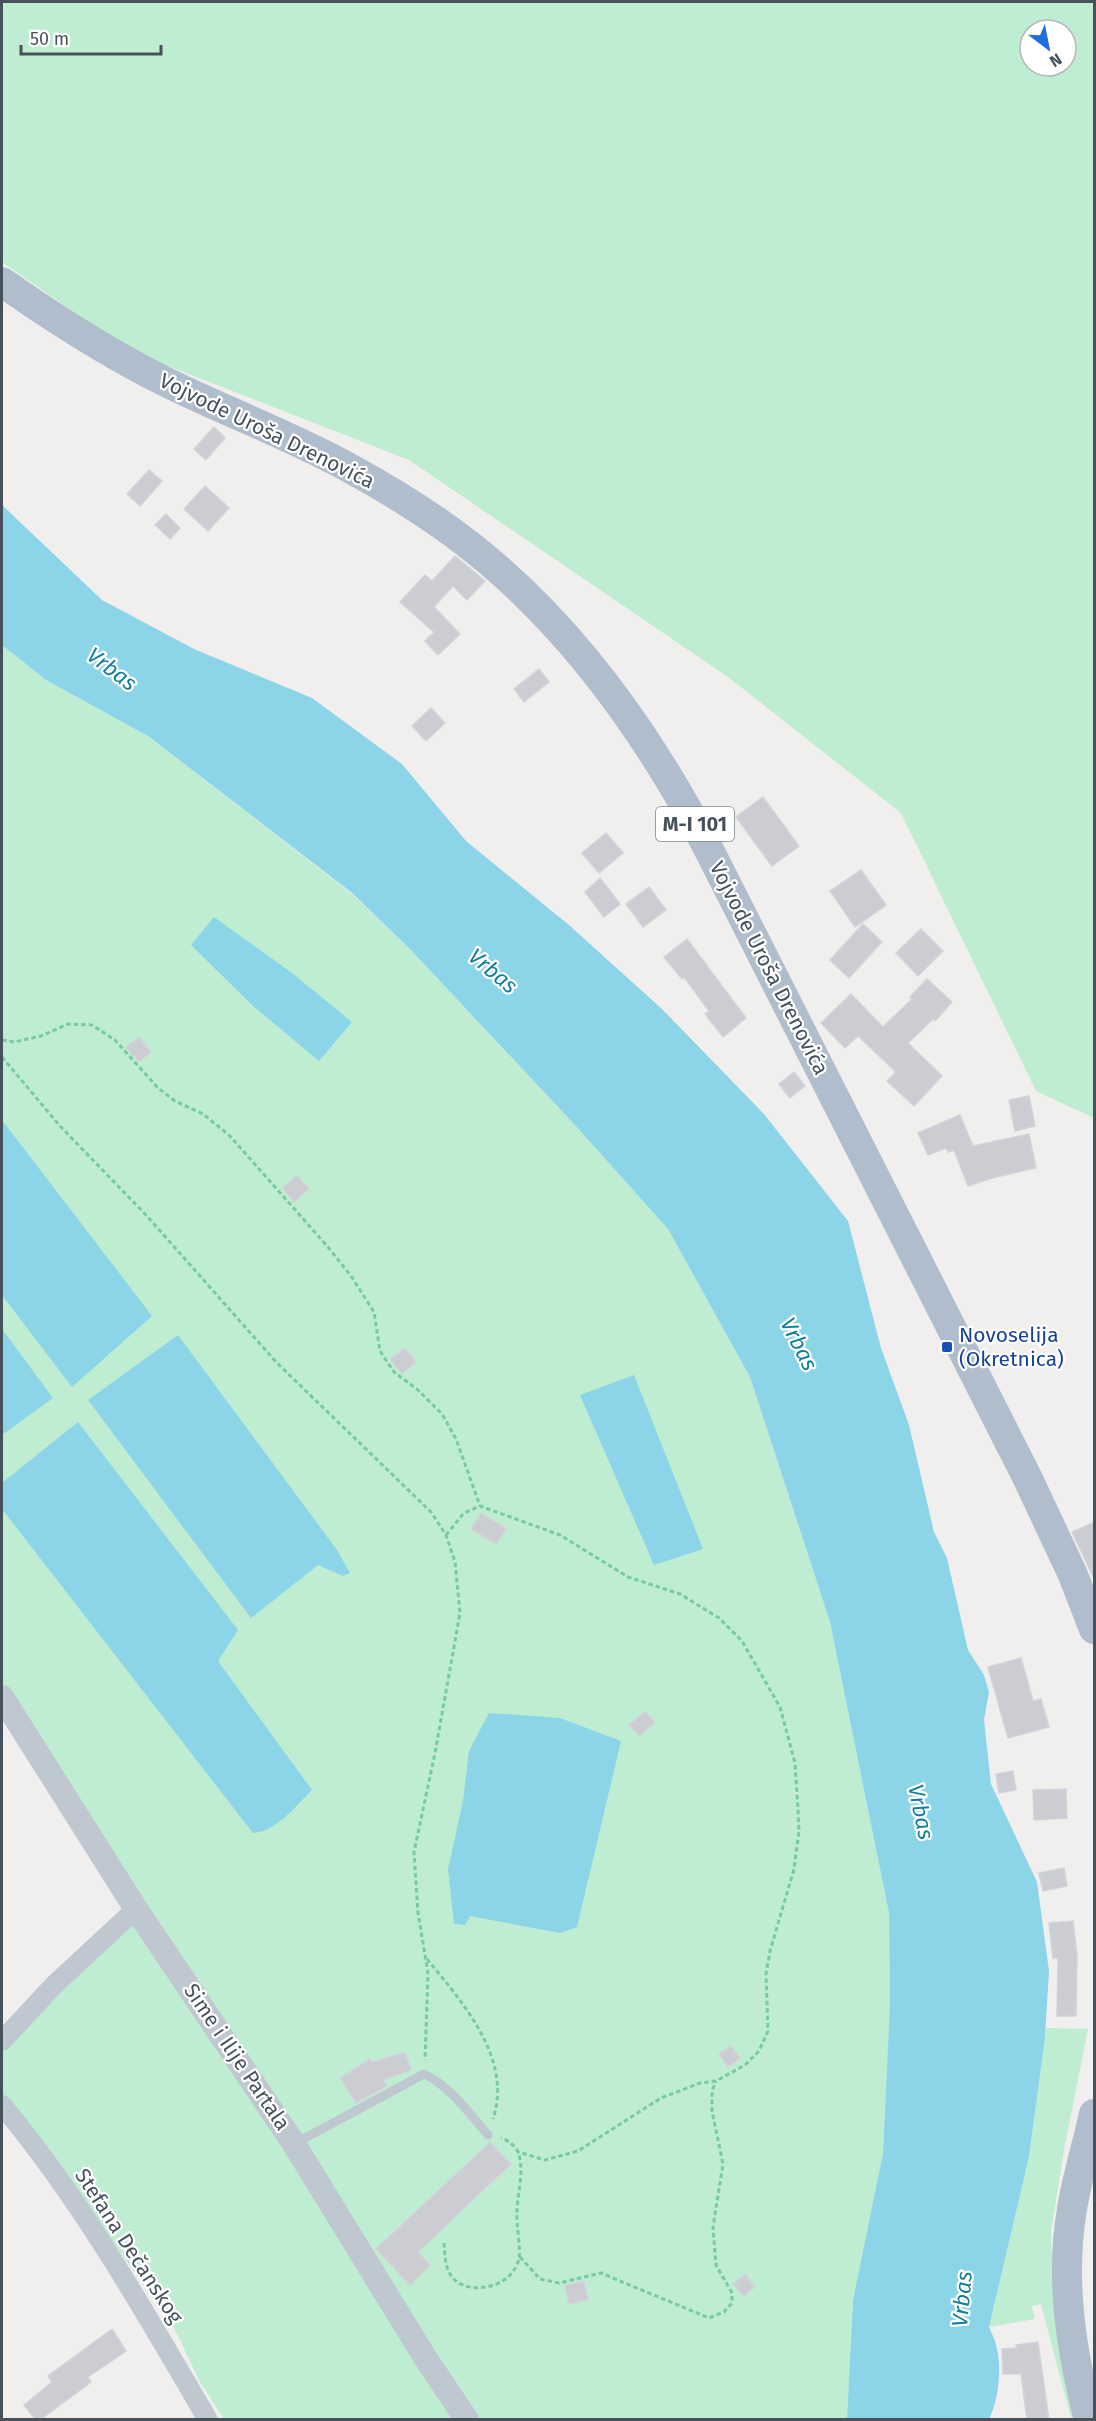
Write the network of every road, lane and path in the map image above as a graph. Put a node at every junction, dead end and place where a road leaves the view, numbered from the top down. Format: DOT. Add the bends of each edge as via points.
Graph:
graph roads {
  1 [pos="2,282"];
  2 [pos="2,1040"];
  3 [pos="2,1057"];
  4 [pos="480,1506"];
  5 [pos="446,1535"];
  6 [pos="1095,1629"];
  7 [pos="2,1697"];
  8 [pos="136,1909"];
  9 [pos="426,1958"];
  10 [pos="2,2041"];
  11 [pos="424,2074"];
  12 [pos="716,2081"];
  13 [pos="2,2105"];
  14 [pos="1095,2114"];
  15 [pos="488,2135"];
  16 [pos="294,2144"];
  17 [pos="518,2152"];
  18 [pos="444,2243"];
  19 [pos="520,2257"];
  20 [pos="208,2420"];
  21 [pos="468,2420"];
  22 [pos="1089,2420"];
  1 -- 6 [label="main road, Vojvode Uroša Drenovića / M-I 101" via="115,356 324,454 384,488 497,568 588,664 645,738 707,846 1028,1479"];
  2 -- 4 [label="path" via="14,1042 41,1036 68,1024 92,1025 115,1040 158,1088 203,1114 229,1136 351,1276 374,1312 380,1351 394,1372 442,1414 456,1439"];
  3 -- 5 [label="path" via="277,1364 431,1512"];
  4 -- 5 [label="path" via="464,1513"];
  4 -- 12 [label="path" via="560,1536 628,1577 680,1594 719,1618 742,1641 780,1707 795,1763 799,1831 794,1869 766,1974 768,2031 759,2051 745,2065"];
  5 -- 9 [label="path" via="455,1562 460,1613 414,1852"];
  7 -- 8 [label="street, Sime i Ilije Partala"];
  8 -- 10 [label="street" via="54,1985"];
  8 -- 16 [label="street, Sime i Ilije Partala"];
  9 -- 11 [label="path" via="428,2035"];
  9 -- 15 [label="path" via="483,2036 498,2077 498,2104"];
  11 -- 15 [label="lane" via="434,2079"];
  11 -- 16 [label="lane"];
  12 -- 17 [label="path" via="661,2098 578,2151 545,2160"];
  12 -- 19 [label="path" via="712,2111 723,2163 713,2227 716,2265 732,2293 732,2303 724,2312 709,2318 601,2273 559,2283 540,2279"];
  13 -- 20 [label="street, Stefana Dečanskog" via="70,2196"];
  14 -- 22 [label="main road" via="1072,2207 1067,2262 1073,2354"];
  15 -- 17 [label="path" via="507,2139"];
  16 -- 21 [label="street, Sime i Ilije Partala"];
  17 -- 19 [label="path"];
  18 -- 19 [label="path" via="447,2268 456,2281 467,2287 500,2282 513,2272"];
}
